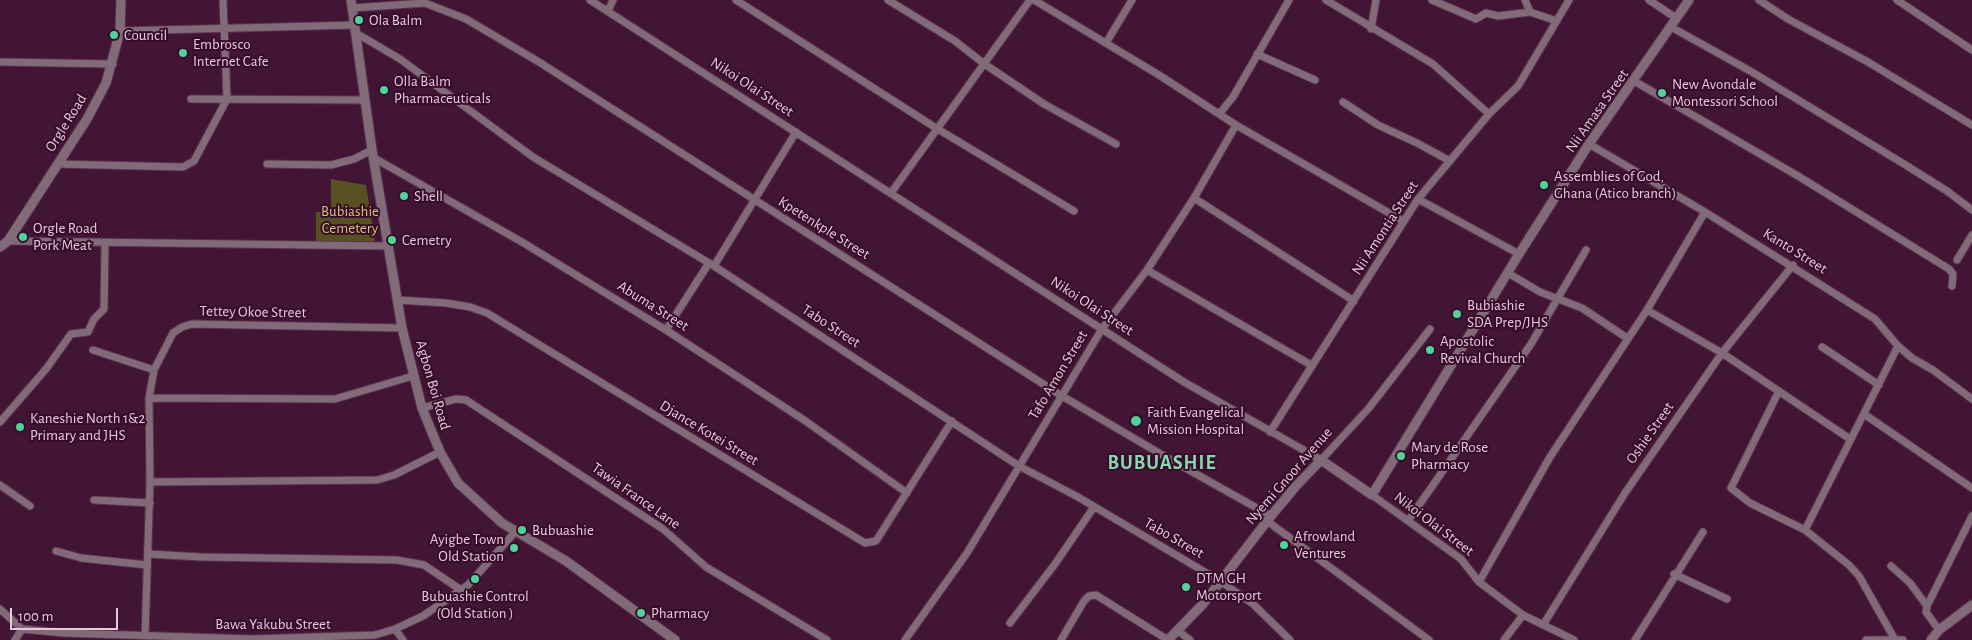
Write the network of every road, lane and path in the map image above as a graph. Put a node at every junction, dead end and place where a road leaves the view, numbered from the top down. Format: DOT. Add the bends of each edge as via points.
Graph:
graph roads {
  1 [pos="121,0"];
  2 [pos="223,0"];
  3 [pos="590,0"];
  4 [pos="613,0"];
  5 [pos="736,0"];
  6 [pos="888,0"];
  7 [pos="1030,0"];
  8 [pos="1034,0"];
  9 [pos="1132,0"];
  10 [pos="1289,0"];
  11 [pos="1326,0"];
  12 [pos="1376,0"];
  13 [pos="1432,0"];
  14 [pos="1525,0"];
  15 [pos="1570,0"];
  16 [pos="1649,0"];
  17 [pos="1689,0"];
  18 [pos="1759,0"];
  19 [pos="1896,0"];
  20 [pos="352,4"];
  21 [pos="608,11"];
  22 [pos="1530,12"];
  23 [pos="1676,18"];
  24 [pos="1556,20"];
  25 [pos="355,26"];
  26 [pos="1671,27"];
  27 [pos="225,28"];
  28 [pos="1371,29"];
  29 [pos="120,31"];
  30 [pos="1106,42"];
  31 [pos="1972,50"];
  32 [pos="1257,54"];
  33 [pos="0,62"];
  34 [pos="983,63"];
  35 [pos="113,64"];
  36 [pos="1315,80"];
  37 [pos="1634,81"];
  38 [pos="191,99"];
  39 [pos="226,99"];
  40 [pos="366,100"];
  41 [pos="1343,102"];
  42 [pos="1220,113"];
  43 [pos="1489,114"];
  44 [pos="1236,125"];
  45 [pos="1972,125"];
  46 [pos="936,128"];
  47 [pos="796,132"];
  48 [pos="1116,144"];
  49 [pos="1589,144"];
  50 [pos="373,154"];
  51 [pos="1450,161"];
  52 [pos="57,164"];
  53 [pos="267,164"];
  54 [pos="891,193"];
  55 [pos="1194,198"];
  56 [pos="1418,199"];
  57 [pos="753,200"];
  58 [pos="1972,210"];
  59 [pos="1074,211"];
  60 [pos="1705,212"];
  61 [pos="1403,221"];
  62 [pos="1972,235"];
  63 [pos="8,241"];
  64 [pos="106,243"];
  65 [pos="387,246"];
  66 [pos="0,247"];
  67 [pos="1586,250"];
  68 [pos="1519,254"];
  69 [pos="1958,260"];
  70 [pos="711,265"];
  71 [pos="1793,265"];
  72 [pos="1147,270"];
  73 [pos="1508,273"];
  74 [pos="1952,286"];
  75 [pos="1557,298"];
  76 [pos="397,300"];
  77 [pos="1354,301"];
  78 [pos="1647,310"];
  79 [pos="402,328"];
  80 [pos="1102,329"];
  81 [pos="1430,329"];
  82 [pos="666,330"];
  83 [pos="1627,338"];
  84 [pos="1898,346"];
  85 [pos="1822,347"];
  86 [pos="93,350"];
  87 [pos="1722,354"];
  88 [pos="1311,364"];
  89 [pos="154,370"];
  90 [pos="413,376"];
  91 [pos="1879,385"];
  92 [pos="1778,393"];
  93 [pos="1062,396"];
  94 [pos="149,398"];
  95 [pos="1972,400"];
  96 [pos="422,408"];
  97 [pos="1864,414"];
  98 [pos="952,420"];
  99 [pos="0,422"];
  100 [pos="1270,432"];
  101 [pos="1850,439"];
  102 [pos="440,452"];
  103 [pos="1321,460"];
  104 [pos="1019,466"];
  105 [pos="150,482"];
  106 [pos="0,485"];
  107 [pos="1972,488"];
  108 [pos="907,492"];
  109 [pos="1372,495"];
  110 [pos="94,500"];
  111 [pos="150,503"];
  112 [pos="30,506"];
  113 [pos="1094,506"];
  114 [pos="1972,516"];
  115 [pos="1269,518"];
  116 [pos="1408,521"];
  117 [pos="1805,530"];
  118 [pos="516,531"];
  119 [pos="1703,532"];
  120 [pos="56,552"];
  121 [pos="148,554"];
  122 [pos="147,565"];
  123 [pos="1891,566"];
  124 [pos="1674,574"];
  125 [pos="1220,581"];
  126 [pos="1479,582"];
  127 [pos="461,590"];
  128 [pos="1727,599"];
  129 [pos="1972,605"];
  130 [pos="1927,606"];
  131 [pos="0,609"];
  132 [pos="1523,615"];
  133 [pos="1010,623"];
  134 [pos="1543,625"];
  135 [pos="22,629"];
  136 [pos="395,629"];
  137 [pos="1177,630"];
  138 [pos="1939,630"];
  139 [pos="145,636"];
  140 [pos="1894,638"];
  141 [pos="15,640"];
  142 [pos="403,640"];
  143 [pos="675,640"];
  144 [pos="827,640"];
  145 [pos="905,640"];
  146 [pos="1061,640"];
  147 [pos="1168,640"];
  148 [pos="1190,640"];
  149 [pos="1290,640"];
  150 [pos="1429,640"];
  151 [pos="1504,640"];
  152 [pos="1574,640"];
  153 [pos="1635,640"];
  154 [pos="1866,640"];
  155 [pos="1903,640"];
  156 [pos="1931,640"];
  1 -- 29 [label="street, Orgle Road"];
  2 -- 27 [label="street"];
  3 -- 21 [label="street, Nikoi Olai Street"];
  4 -- 21 [label="street"];
  5 -- 46 [label="street"];
  6 -- 34 [label="street" via="955,41"];
  7 -- 34 [label="street"];
  8 -- 30 [label="street"];
  9 -- 30 [label="street"];
  10 -- 32 [label="street"];
  11 -- 28 [label="street"];
  12 -- 28 [label="street"];
  13 -- 22 [label="street" via="1476,19 1486,13 1498,16"];
  14 -- 22 [label="street"];
  15 -- 24 [label="street, Nii Amontia Street"];
  16 -- 23 [label="street"];
  17 -- 23 [label="street, Nii Amasa Street"];
  18 -- 45 [label="street"];
  19 -- 31 [label="street"];
  20 -- 25 [label="street, Agbon Boi Road"];
  20 -- 57 [label="street, Kpetenkple Street" via="425,3 456,14 539,62"];
  21 -- 47 [label="street, Nikoi Olai Street"];
  22 -- 24 [label="street"];
  23 -- 26 [label="street, Nii Amasa Street"];
  24 -- 43 [label="street, Nii Amontia Street" via="1518,86"];
  25 -- 27 [label="street"];
  25 -- 40 [label="street, Agbon Boi Road"];
  25 -- 70 [label="street, Tabo Street" via="533,157"];
  26 -- 37 [label="street, Nii Amasa Street"];
  26 -- 58 [label="street" via="1895,158"];
  27 -- 29 [label="street"];
  27 -- 39 [label="street"];
  28 -- 43 [label="street" via="1433,64"];
  29 -- 35 [label="street, Orgle Road"];
  30 -- 42 [label="street"];
  32 -- 36 [label="street"];
  32 -- 42 [label="street" via="1233,97"];
  33 -- 35 [label="street"];
  34 -- 46 [label="street"];
  34 -- 48 [label="street" via="1044,104"];
  35 -- 52 [label="street, Orgle Road" via="87,119"];
  37 -- 49 [label="street, Nii Amasa Street"];
  37 -- 74 [label="street" via="1950,269"];
  38 -- 39 [label="street"];
  39 -- 40 [label="street"];
  39 -- 52 [label="street" via="194,161 183,167"];
  40 -- 50 [label="street, Agbon Boi Road"];
  41 -- 51 [label="street" via="1378,125"];
  42 -- 44 [label="street"];
  43 -- 51 [label="street, Nii Amontia Street"];
  44 -- 55 [label="street, Tafo Amon Street"];
  44 -- 61 [label="street"];
  46 -- 54 [label="street"];
  46 -- 59 [label="street"];
  47 -- 54 [label="street, Nikoi Olai Street"];
  47 -- 57 [label="street"];
  49 -- 60 [label="street, Kanto Street"];
  49 -- 68 [label="street, Nii Amasa Street"];
  50 -- 53 [label="street" via="331,165"];
  50 -- 65 [label="street, Agbon Boi Road"];
  50 -- 82 [label="street, Abuma Street"];
  51 -- 56 [label="street, Nii Amontia Street"];
  52 -- 63 [label="street, Orgle Road"];
  54 -- 80 [label="street, Nikoi Olai Street"];
  55 -- 72 [label="street, Tafo Amon Street"];
  55 -- 77 [label="street"];
  56 -- 61 [label="street, Nii Amontia Street"];
  56 -- 68 [label="street"];
  57 -- 70 [label="street"];
  57 -- 93 [label="street, Kpetenkple Street"];
  60 -- 71 [label="street, Kanto Street"];
  60 -- 78 [label="street"];
  61 -- 77 [label="street, Nii Amontia Street"];
  62 -- 69 [label="street"];
  63 -- 64 [label="street"];
  63 -- 66 [label="street, Orgle Road"];
  64 -- 65 [label="street"];
  64 -- 99 [label="street" via="104,308 88,332 71,334 46,369"];
  65 -- 76 [label="street, Agbon Boi Road"];
  67 -- 75 [label="street"];
  68 -- 73 [label="street, Nii Amasa Street"];
  70 -- 82 [label="street"];
  70 -- 98 [label="street, Tabo Street"];
  71 -- 84 [label="street, Kanto Street" via="1875,318"];
  71 -- 87 [label="street, Oshie Street"];
  72 -- 80 [label="street, Tafo Amon Street"];
  72 -- 88 [label="street"];
  73 -- 75 [label="street"];
  73 -- 109 [label="street, Nii Amasa Street"];
  75 -- 83 [label="street" via="1582,308"];
  75 -- 116 [label="street" via="1531,344"];
  76 -- 79 [label="street, Agbon Boi Road"];
  76 -- 108 [label="street, Djance Kotei Street" via="446,303 487,313 862,541 876,541"];
  77 -- 88 [label="street, Nii Amontia Street"];
  78 -- 83 [label="street"];
  78 -- 87 [label="street"];
  79 -- 89 [label="street, Tettey Okoe Street" via="192,324 172,333"];
  79 -- 90 [label="street, Agbon Boi Road"];
  80 -- 93 [label="street, Tafo Amon Street"];
  80 -- 100 [label="street, Nikoi Olai Street"];
  81 -- 103 [label="street, Nyemi Gnoor Avenue" via="1369,408"];
  82 -- 108 [label="street, Abuma Street"];
  83 -- 126 [label="street" via="1550,457"];
  84 -- 91 [label="street"];
  84 -- 95 [label="street, Kanto Street"];
  85 -- 91 [label="street"];
  86 -- 89 [label="street"];
  87 -- 92 [label="street"];
  87 -- 134 [label="street, Oshie Street" via="1625,493"];
  88 -- 100 [label="street, Nii Amontia Street"];
  89 -- 94 [label="street, Tettey Okoe Street"];
  90 -- 94 [label="street" via="335,399"];
  90 -- 96 [label="street, Agbon Boi Road"];
  91 -- 97 [label="street"];
  92 -- 101 [label="street"];
  92 -- 117 [label="street" via="1731,488 1750,503"];
  93 -- 104 [label="street, Tafo Amon Street"];
  93 -- 115 [label="street, Kpetenkple Street"];
  94 -- 105 [label="street, Tettey Okoe Street"];
  96 -- 102 [label="street, Agbon Boi Road"];
  96 -- 144 [label="street, Tawia France Lane" via="456,399 466,400 663,529 706,567"];
  97 -- 101 [label="street"];
  97 -- 107 [label="street"];
  98 -- 104 [label="street, Tabo Street"];
  98 -- 108 [label="street, Djance Kotei Street"];
  100 -- 103 [label="street, Nikoi Olai Street"];
  101 -- 117 [label="street"];
  102 -- 105 [label="street" via="377,480"];
  102 -- 118 [label="street, Agbon Boi Road" via="458,483 502,523"];
  103 -- 109 [label="street, Nikoi Olai Street"];
  103 -- 115 [label="street, Nyemi Gnoor Avenue"];
  104 -- 113 [label="street, Tabo Street"];
  104 -- 145 [label="street, Tafo Amon Street" via="967,553"];
  105 -- 111 [label="street, Tettey Okoe Street"];
  106 -- 112 [label="street"];
  109 -- 116 [label="street, Nikoi Olai Street"];
  110 -- 111 [label="street"];
  111 -- 121 [label="street, Tettey Okoe Street"];
  113 -- 125 [label="street, Tabo Street"];
  113 -- 133 [label="street" via="1056,564"];
  114 -- 130 [label="street"];
  115 -- 125 [label="street, Nyemi Gnoor Avenue"];
  115 -- 150 [label="street, Kpetenkple Street"];
  116 -- 126 [label="street, Nikoi Olai Street" via="1461,559"];
  117 -- 140 [label="street" via="1859,576"];
  118 -- 127 [label="street, Bawa Yakubu Street" via="477,578"];
  118 -- 143 [label="street, Agbon Boi Road" via="583,573"];
  119 -- 124 [label="street"];
  120 -- 122 [label="street"];
  121 -- 122 [label="street, Tettey Okoe Street"];
  121 -- 127 [label="street" via="397,560 424,565"];
  122 -- 139 [label="street, Tettey Okoe Street"];
  123 -- 130 [label="street" via="1910,582"];
  124 -- 128 [label="street"];
  124 -- 153 [label="street"];
  125 -- 137 [label="street, Nyemi Gnoor Avenue"];
  125 -- 149 [label="street, Tabo Street" via="1253,604"];
  126 -- 132 [label="street, Nikoi Olai Street"];
  127 -- 136 [label="street, Bawa Yakubu Street" via="423,616"];
  129 -- 138 [label="street"];
  130 -- 138 [label="street" via="1926,612"];
  131 -- 135 [label="street"];
  132 -- 134 [label="street, Nikoi Olai Street"];
  132 -- 151 [label="street"];
  134 -- 152 [label="street, Nikoi Olai Street"];
  135 -- 139 [label="street, Bawa Yakubu Street"];
  135 -- 141 [label="street"];
  136 -- 139 [label="street, Bawa Yakubu Street" via="363,636 253,640"];
  136 -- 142 [label="street"];
  137 -- 147 [label="street, Nyemi Gnoor Avenue"];
  137 -- 148 [label="street"];
  138 -- 156 [label="street"];
  140 -- 154 [label="street"];
  140 -- 155 [label="street"];
  146 -- 147 [label="street" via="1084,602 1090,596 1096,596"];
}
